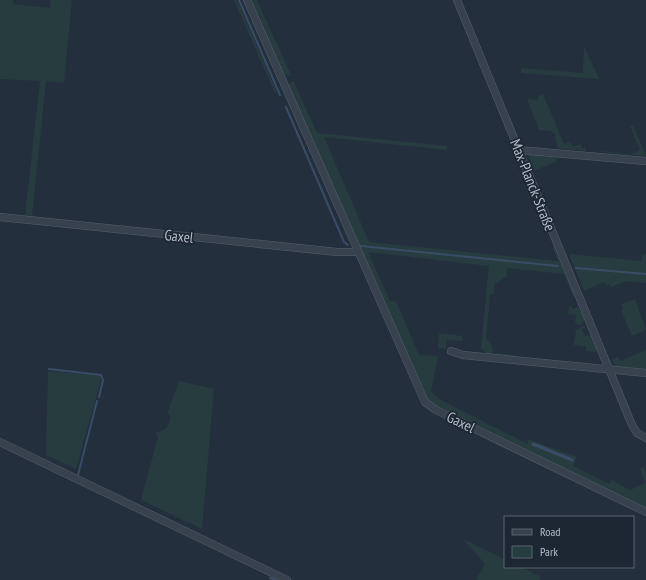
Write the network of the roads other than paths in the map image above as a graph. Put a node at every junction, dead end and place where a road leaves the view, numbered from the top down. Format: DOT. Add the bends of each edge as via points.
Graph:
graph roads {
  1 [pos="247,0"];
  2 [pos="457,0"];
  3 [pos="518,150"];
  4 [pos="646,161"];
  5 [pos="0,217"];
  6 [pos="357,252"];
  7 [pos="452,351"];
  8 [pos="610,369"];
  9 [pos="646,373"];
  10 [pos="646,438"];
  11 [pos="0,442"];
  12 [pos="646,512"];
  13 [pos="287,580"];
  1 -- 6 [label="street, Gaxel"];
  2 -- 3 [label="street, Max-Planck-Straße"];
  3 -- 4 [label="street"];
  3 -- 8 [label="street, Max-Planck-Straße"];
  5 -- 6 [label="street, Gaxel"];
  6 -- 12 [label="street, Gaxel" via="425,402 436,410"];
  7 -- 8 [label="street" via="463,356"];
  8 -- 9 [label="street"];
  8 -- 10 [label="street, Max-Planck-Straße" via="634,429"];
  11 -- 13 [label="street"];
}
